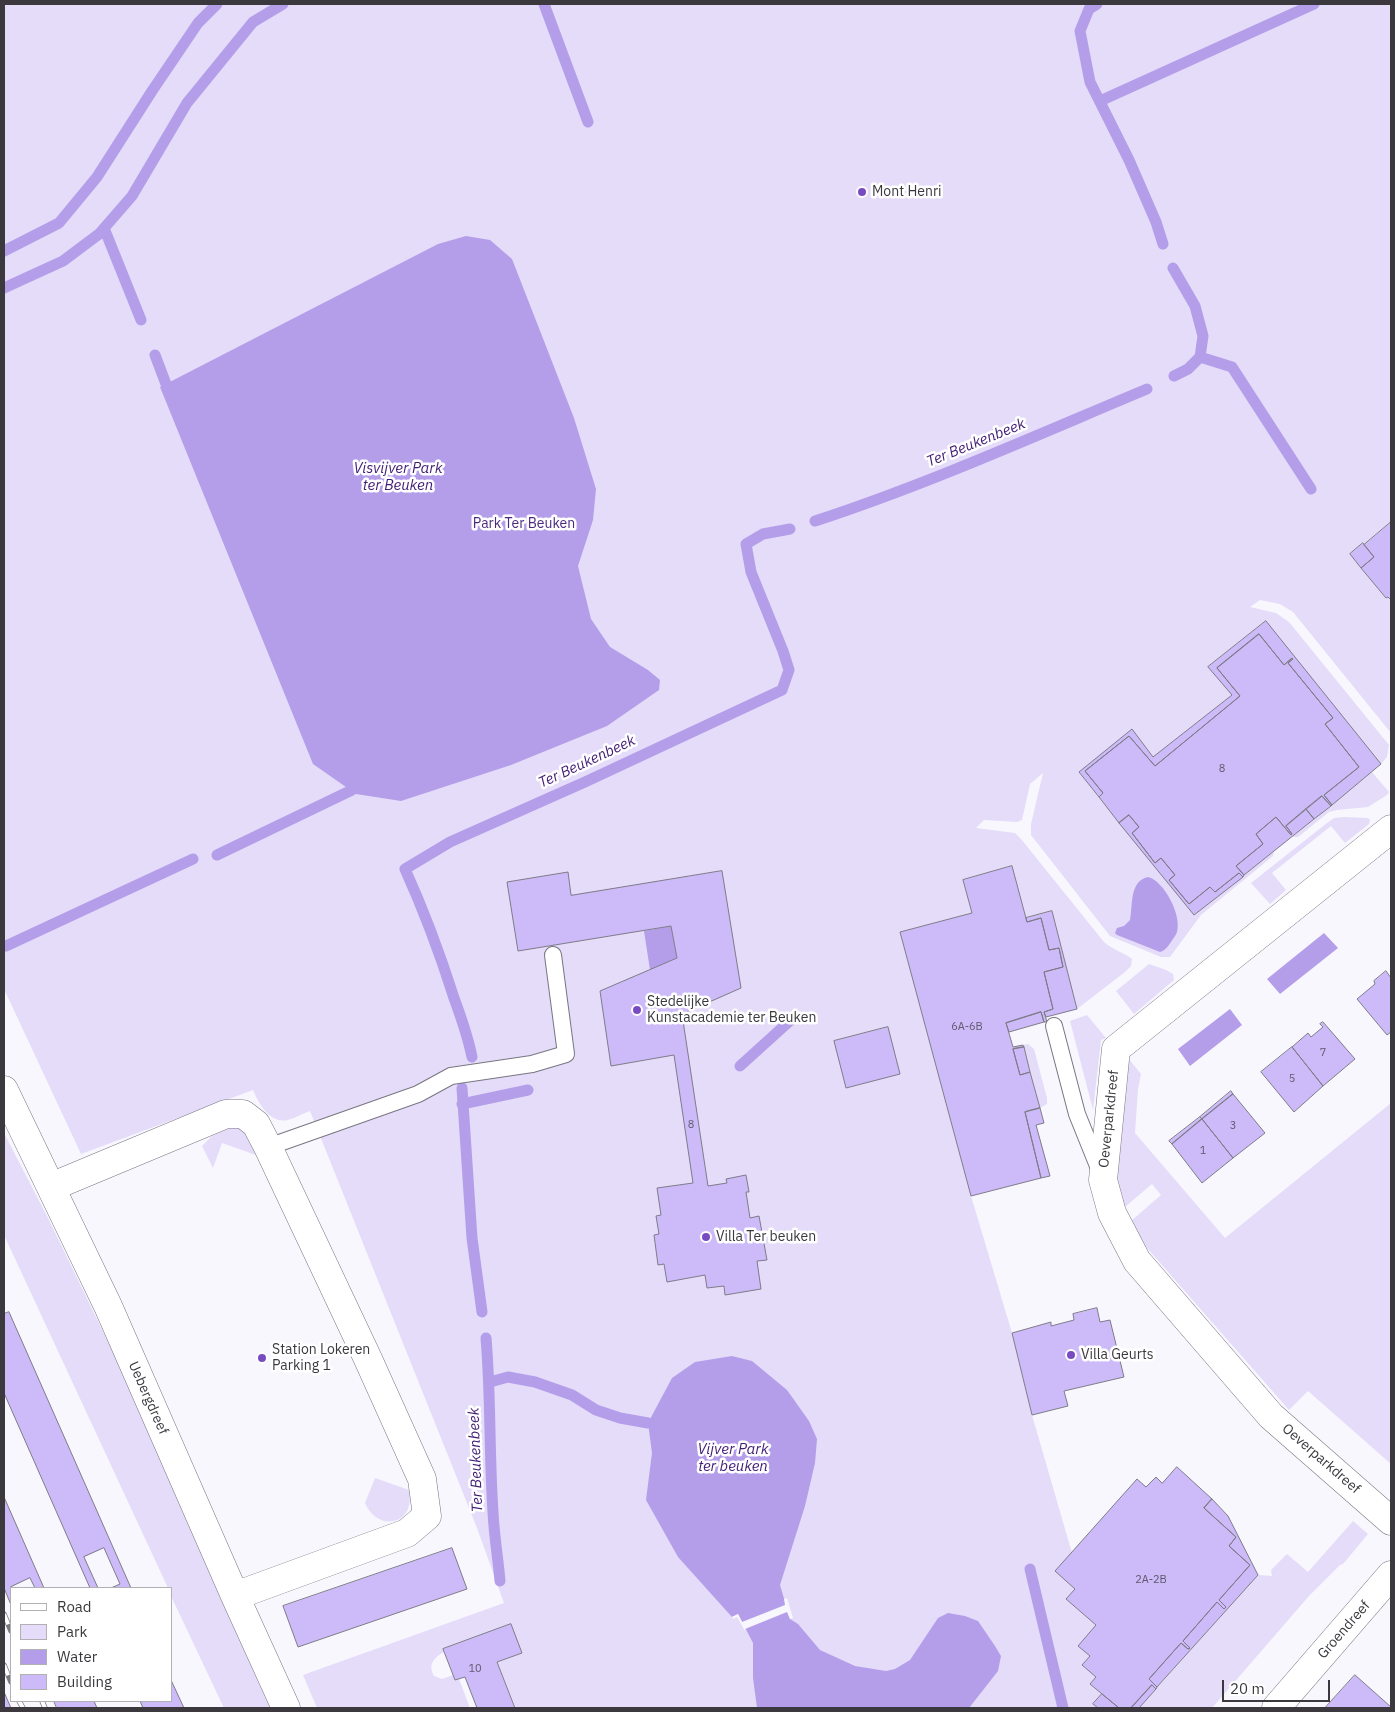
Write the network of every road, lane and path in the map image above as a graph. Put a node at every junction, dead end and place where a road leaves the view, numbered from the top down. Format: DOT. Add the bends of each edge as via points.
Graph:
graph roads {
  1 [pos="1391,829"];
  2 [pos="553,955"];
  3 [pos="1054,1026"];
  4 [pos="4,1090"];
  5 [pos="268,1147"];
  6 [pos="1104,1180"];
  7 [pos="51,1187"];
  8 [pos="1391,1520"];
  9 [pos="1391,1575"];
  10 [pos="235,1596"];
  11 [pos="286,1708"];
  12 [pos="1276,1708"];
  1 -- 6 [label="street, Oeverparkdreef" via="1116,1049"];
  2 -- 5 [label="lane" via="566,1054 532,1064 451,1076 418,1094"];
  3 -- 6 [label="lane" via="1077,1114"];
  4 -- 7 [label="street, Uebergdreef"];
  5 -- 7 [label="street" via="256,1124 244,1114 226,1114"];
  5 -- 10 [label="street" via="422,1479 427,1516 407,1533"];
  6 -- 8 [label="street, Oeverparkdreef" via="1112,1213 1137,1261 1271,1416"];
  7 -- 10 [label="street, Uebergdreef" via="108,1306"];
  9 -- 12 [label="street, Groendreef"];
  10 -- 11 [label="street, Uebergdreef"];
}
